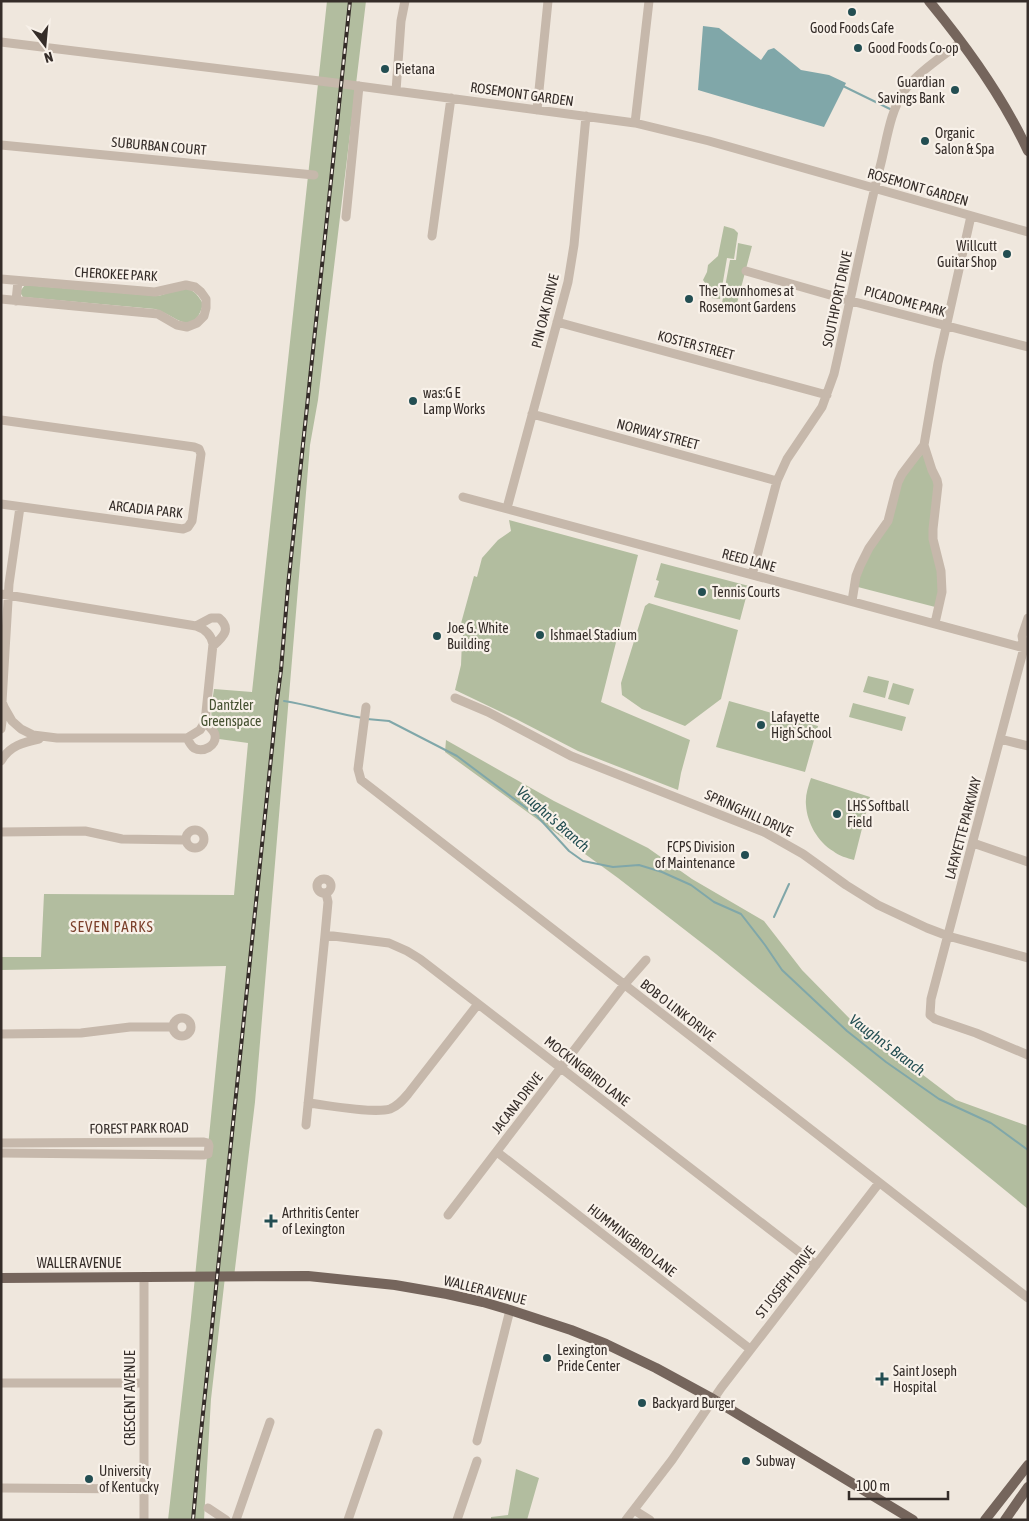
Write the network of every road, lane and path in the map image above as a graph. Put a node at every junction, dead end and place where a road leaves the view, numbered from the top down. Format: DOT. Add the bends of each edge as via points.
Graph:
graph roads {
  1 [pos="405,1"];
  2 [pos="548,1"];
  3 [pos="649,1"];
  4 [pos="929,1"];
  5 [pos="1,42"];
  6 [pos="961,42"];
  7 [pos="359,86"];
  8 [pos="396,90"];
  9 [pos="451,98"];
  10 [pos="537,110"];
  11 [pos="586,116"];
  12 [pos="635,123"];
  13 [pos="1,145"];
  14 [pos="1027,149"];
  15 [pos="314,175"];
  16 [pos="874,188"];
  17 [pos="971,216"];
  18 [pos="346,217"];
  19 [pos="1028,232"];
  20 [pos="432,236"];
  21 [pos="746,271"];
  22 [pos="1,279"];
  23 [pos="18,280"];
  24 [pos="1,299"];
  25 [pos="16,300"];
  26 [pos="851,301"];
  27 [pos="557,322"];
  28 [pos="946,326"];
  29 [pos="1028,347"];
  30 [pos="827,395"];
  31 [pos="532,414"];
  32 [pos="1,420"];
  33 [pos="924,445"];
  34 [pos="777,481"];
  35 [pos="463,496"];
  36 [pos="1,504"];
  37 [pos="20,507"];
  38 [pos="507,508"];
  39 [pos="752,575"];
  40 [pos="5,594"];
  41 [pos="852,601"];
  42 [pos="1028,618"];
  43 [pos="935,623"];
  44 [pos="196,626"];
  45 [pos="213,646"];
  46 [pos="1027,647"];
  47 [pos="6,649"];
  48 [pos="1,662"];
  49 [pos="455,698"];
  50 [pos="2,703"];
  51 [pos="365,714"];
  52 [pos="205,722"];
  53 [pos="1,729"];
  54 [pos="57,738"];
  55 [pos="187,738"];
  56 [pos="1000,739"];
  57 [pos="1028,746"];
  58 [pos="1,761"];
  59 [pos="1,832"];
  60 [pos="185,840"];
  61 [pos="973,843"];
  62 [pos="1028,862"];
  63 [pos="326,893"];
  64 [pos="325,935"];
  65 [pos="948,936"];
  66 [pos="1028,958"];
  67 [pos="646,960"];
  68 [pos="624,986"];
  69 [pos="478,1004"];
  70 [pos="173,1027"];
  71 [pos="1,1034"];
  72 [pos="1028,1055"];
  73 [pos="561,1069"];
  74 [pos="308,1103"];
  75 [pos="306,1125"];
  76 [pos="1,1143"];
  77 [pos="93,1143"];
  78 [pos="497,1152"];
  79 [pos="1,1153"];
  80 [pos="93,1154"];
  81 [pos="879,1182"];
  82 [pos="448,1216"];
  83 [pos="816,1265"];
  84 [pos="144,1277"];
  85 [pos="1,1278"];
  86 [pos="1028,1298"];
  87 [pos="510,1310"];
  88 [pos="750,1349"];
  89 [pos="1,1383"];
  90 [pos="144,1383"];
  91 [pos="713,1399"];
  92 [pos="270,1422"];
  93 [pos="378,1432"];
  94 [pos="478,1440"];
  95 [pos="477,1462"];
  96 [pos="1028,1465"];
  97 [pos="1028,1487"];
  98 [pos="1,1488"];
  99 [pos="144,1489"];
  100 [pos="208,1508"];
  101 [pos="1013,1509"];
  102 [pos="634,1510"];
  103 [pos="915,1519"];
  104 [pos="144,1520"];
  105 [pos="226,1520"];
  106 [pos="236,1520"];
  107 [pos="348,1520"];
  108 [pos="457,1520"];
  109 [pos="626,1520"];
  110 [pos="650,1520"];
  111 [pos="985,1520"];
  112 [pos="1005,1520"];
  113 [pos="1013,1520"];
  1 -- 8 [label="street"];
  2 -- 10 [label="street"];
  3 -- 12 [label="street"];
  4 -- 6 [label="main road"];
  5 -- 7 [label="street, ROSEMONT GARDEN"];
  6 -- 14 [label="main road" via="988,81"];
  6 -- 16 [label="street, SOUTHPORT DRIVE" via="913,81 899,101"];
  7 -- 8 [label="street, ROSEMONT GARDEN"];
  7 -- 18 [label="street"];
  8 -- 9 [label="street, ROSEMONT GARDEN"];
  9 -- 10 [label="street, ROSEMONT GARDEN"];
  9 -- 20 [label="street"];
  10 -- 11 [label="street, ROSEMONT GARDEN"];
  11 -- 12 [label="street, ROSEMONT GARDEN"];
  11 -- 27 [label="street, PIN OAK DRIVE" via="572,260"];
  12 -- 16 [label="street, ROSEMONT GARDEN"];
  13 -- 15 [label="street, SUBURBAN COURT"];
  16 -- 17 [label="street, ROSEMONT GARDEN"];
  16 -- 26 [label="street, SOUTHPORT DRIVE"];
  17 -- 19 [label="street, ROSEMONT GARDEN"];
  17 -- 28 [label="street"];
  21 -- 26 [label="street, PICADOME PARK"];
  22 -- 23 [label="street, CHEROKEE PARK"];
  23 -- 25 [label="street"];
  23 -- 25 [label="street, CHEROKEE PARK" via="155,292 186,285 201,292 206,299 206,308 197,323 187,327 177,326 158,314"];
  24 -- 25 [label="street, CHEROKEE PARK"];
  26 -- 28 [label="street, PICADOME PARK"];
  26 -- 30 [label="street, SOUTHPORT DRIVE"];
  27 -- 30 [label="street, KOSTER STREET"];
  27 -- 31 [label="street, PIN OAK DRIVE"];
  28 -- 29 [label="street, PICADOME PARK"];
  28 -- 33 [label="street"];
  30 -- 34 [label="street, SOUTHPORT DRIVE"];
  31 -- 34 [label="street, NORWAY STREET"];
  31 -- 38 [label="street, PIN OAK DRIVE"];
  32 -- 37 [label="street, ARCADIA PARK" via="194,447 201,452 192,521 183,529"];
  33 -- 41 [label="street" via="898,482 888,521 856,576"];
  33 -- 43 [label="street" via="938,485 934,539 942,592"];
  34 -- 39 [label="street, SOUTHPORT DRIVE"];
  35 -- 38 [label="street, REED LANE"];
  36 -- 37 [label="street, ARCADIA PARK"];
  37 -- 40 [label="street"];
  38 -- 39 [label="street, REED LANE"];
  39 -- 41 [label="street, REED LANE"];
  40 -- 44 [label="street"];
  40 -- 47 [label="street"];
  41 -- 43 [label="street, REED LANE"];
  42 -- 46 [label="street, LAFAYETTE PARKWAY" via="1022,636"];
  43 -- 46 [label="street, REED LANE"];
  44 -- 45 [label="street" via="208,634"];
  44 -- 45 [label="street" via="211,618 223,622 226,630"];
  45 -- 52 [label="street"];
  46 -- 56 [label="street, LAFAYETTE PARKWAY"];
  47 -- 48 [label="street"];
  47 -- 50 [label="street"];
  49 -- 65 [label="street, SPRINGHILL DRIVE" via="571,756 764,832 878,905"];
  50 -- 53 [label="street"];
  50 -- 54 [label="street" via="21,730 32,736"];
  51 -- 68 [label="street, BOB O LINK DRIVE" via="358,768 361,780"];
  52 -- 55 [label="street" via="200,730"];
  52 -- 55 [label="street" via="214,732 214,742 210,747 197,750"];
  54 -- 55 [label="street"];
  54 -- 58 [label="street" via="27,741 15,746"];
  56 -- 57 [label="street"];
  56 -- 61 [label="street, LAFAYETTE PARKWAY"];
  59 -- 60 [label="street" via="85,831 122,839"];
  61 -- 62 [label="street"];
  61 -- 65 [label="street, LAFAYETTE PARKWAY"];
  63 -- 64 [label="street"];
  64 -- 69 [label="street, MOCKINGBIRD LANE" via="396,946 420,959"];
  64 -- 74 [label="street"];
  65 -- 66 [label="street, SPRINGHILL DRIVE"];
  65 -- 72 [label="street, LAFAYETTE PARKWAY" via="931,999 930,1015"];
  67 -- 68 [label="street, JACANA DRIVE"];
  68 -- 73 [label="street, JACANA DRIVE"];
  68 -- 81 [label="street, BOB O LINK DRIVE"];
  69 -- 73 [label="street, MOCKINGBIRD LANE"];
  69 -- 74 [label="street" via="396,1106 378,1110"];
  70 -- 71 [label="street" via="130,1027 81,1034"];
  73 -- 78 [label="street, JACANA DRIVE"];
  73 -- 83 [label="street, MOCKINGBIRD LANE"];
  74 -- 75 [label="street"];
  76 -- 77 [label="street, FOREST PARK ROAD"];
  77 -- 80 [label="street"];
  77 -- 80 [label="street, FOREST PARK ROAD" via="204,1142 209,1146 208,1154 204,1155"];
  78 -- 82 [label="street, JACANA DRIVE"];
  78 -- 88 [label="street, HUMMINGBIRD LANE"];
  79 -- 80 [label="street, FOREST PARK ROAD"];
  81 -- 83 [label="street, ST JOSEPH DRIVE"];
  81 -- 86 [label="street, BOB O LINK DRIVE"];
  83 -- 88 [label="street, ST JOSEPH DRIVE"];
  84 -- 85 [label="main road, WALLER AVENUE"];
  84 -- 87 [label="main road, WALLER AVENUE" via="305,1276 357,1280 440,1292"];
  84 -- 90 [label="street, CRESCENT AVENUE"];
  87 -- 91 [label="main road, WALLER AVENUE" via="606,1344"];
  87 -- 94 [label="street"];
  88 -- 91 [label="street, ST JOSEPH DRIVE"];
  89 -- 90 [label="street"];
  90 -- 99 [label="street, CRESCENT AVENUE"];
  91 -- 102 [label="street, ST JOSEPH DRIVE"];
  91 -- 103 [label="main road, WALLER AVENUE"];
  92 -- 106 [label="street"];
  93 -- 107 [label="street"];
  95 -- 108 [label="street"];
  96 -- 111 [label="main road"];
  97 -- 101 [label="main road"];
  98 -- 99 [label="street"];
  99 -- 104 [label="street, CRESCENT AVENUE"];
  100 -- 105 [label="street"];
  101 -- 112 [label="main road"];
  101 -- 113 [label="main road"];
  102 -- 109 [label="street, ST JOSEPH DRIVE"];
  102 -- 110 [label="street"];
}
